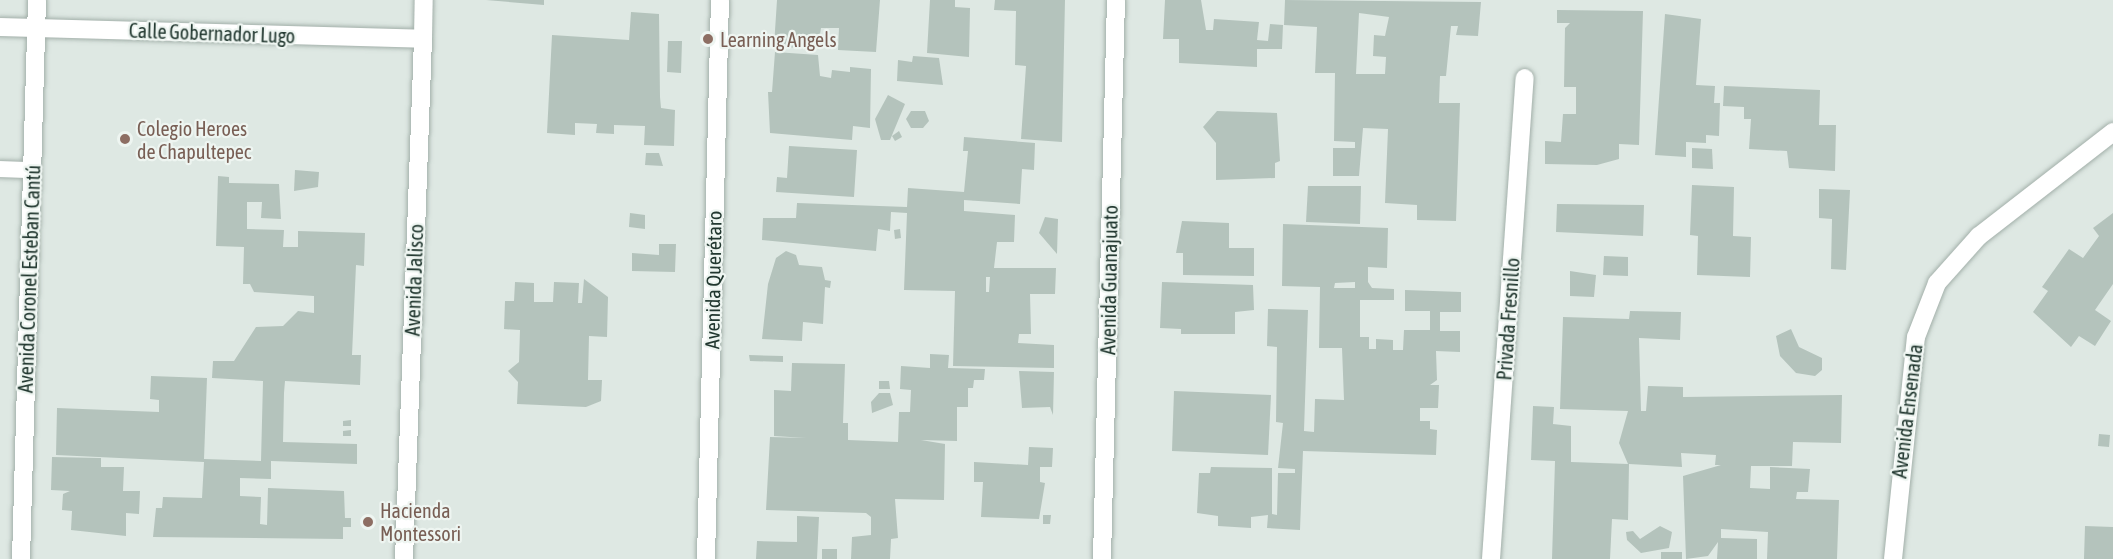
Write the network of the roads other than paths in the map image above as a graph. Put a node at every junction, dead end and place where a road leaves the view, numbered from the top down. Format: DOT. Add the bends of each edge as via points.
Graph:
graph roads {
  1 [pos="37,0"];
  2 [pos="424,0"];
  3 [pos="720,0"];
  4 [pos="1116,0"];
  5 [pos="0,27"];
  6 [pos="36,28"];
  7 [pos="423,39"];
  8 [pos="1525,78"];
  9 [pos="2113,132"];
  10 [pos="0,169"];
  11 [pos="32,170"];
  12 [pos="21,559"];
  13 [pos="404,559"];
  14 [pos="706,559"];
  15 [pos="1102,559"];
  16 [pos="1491,559"];
  17 [pos="1893,559"];
  1 -- 6 [label="street, Avenida Coronel Esteban Cantú"];
  2 -- 7 [label="street, Avenida Jalisco"];
  3 -- 14 [label="street, Avenida Querétaro"];
  4 -- 15 [label="street, Avenida Guanajuato"];
  5 -- 6 [label="street, Calle Gobernador Lugo"];
  6 -- 7 [label="street, Calle Gobernador Lugo"];
  6 -- 11 [label="street, Avenida Coronel Esteban Cantú"];
  7 -- 13 [label="street, Avenida Jalisco"];
  8 -- 16 [label="street, Privada Fresnillo"];
  9 -- 17 [label="street, Avenida Ensenada" via="1980,236 1937,283 1916,337"];
  10 -- 11 [label="lane"];
  11 -- 12 [label="street, Avenida Coronel Esteban Cantú"];
}
